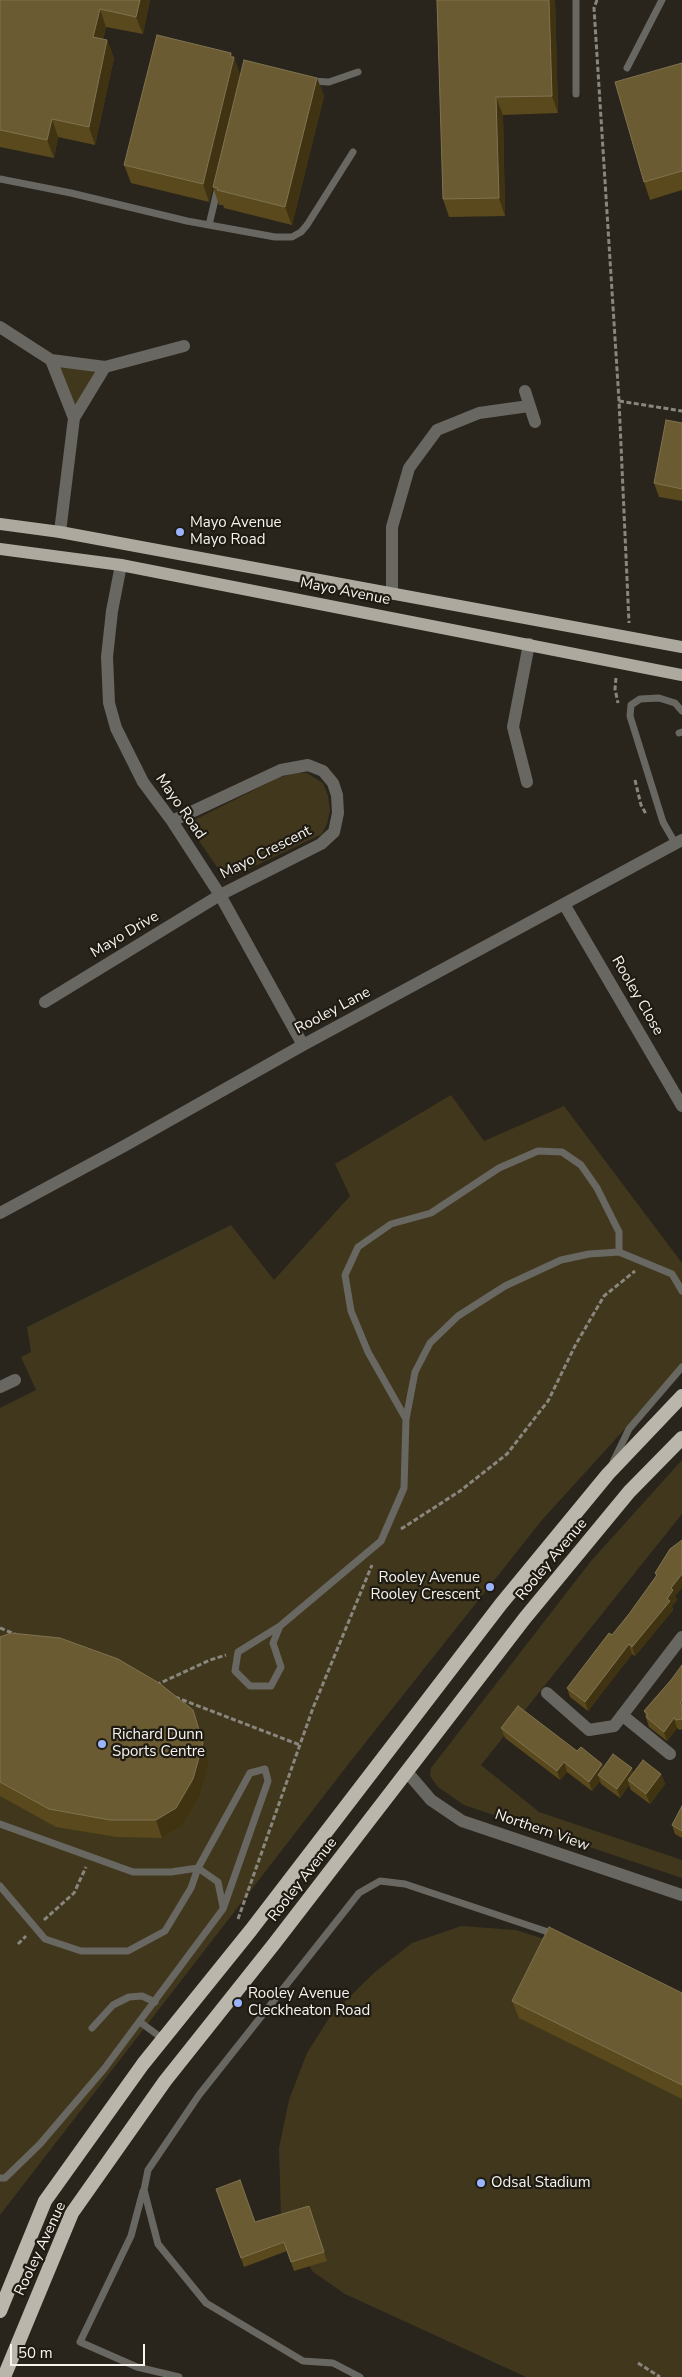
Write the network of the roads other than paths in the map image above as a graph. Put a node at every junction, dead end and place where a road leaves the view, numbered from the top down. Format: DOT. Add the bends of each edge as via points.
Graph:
graph roads {
  1 [pos="576,0"];
  2 [pos="662,0"];
  3 [pos="627,68"];
  4 [pos="358,72"];
  5 [pos="306,80"];
  6 [pos="576,94"];
  7 [pos="354,152"];
  8 [pos="221,177"];
  9 [pos="0,180"];
  10 [pos="209,225"];
  11 [pos="0,327"];
  12 [pos="184,346"];
  13 [pos="52,360"];
  14 [pos="105,367"];
  15 [pos="525,391"];
  16 [pos="529,406"];
  17 [pos="74,418"];
  18 [pos="535,422"];
  19 [pos="0,524"];
  20 [pos="60,532"];
  21 [pos="0,549"];
  22 [pos="121,565"];
  23 [pos="392,594"];
  24 [pos="529,644"];
  25 [pos="682,647"];
  26 [pos="682,675"];
  27 [pos="682,711"];
  28 [pos="527,782"];
  29 [pos="172,821"];
  30 [pos="679,842"];
  31 [pos="220,894"];
  32 [pos="564,904"];
  33 [pos="45,1002"];
  34 [pos="303,1045"];
  35 [pos="682,1106"];
  36 [pos="0,1212"];
  37 [pos="619,1252"];
  38 [pos="682,1291"];
  39 [pos="682,1366"];
  40 [pos="15,1380"];
  41 [pos="0,1387"];
  42 [pos="682,1396"];
  43 [pos="406,1419"];
  44 [pos="682,1438"];
  45 [pos="608,1474"];
  46 [pos="280,1626"];
  47 [pos="682,1637"];
  48 [pos="547,1693"];
  49 [pos="622,1715"];
  50 [pos="670,1754"];
  51 [pos="407,1772"];
  52 [pos="0,1824"];
  53 [pos="198,1868"];
  54 [pos="0,1886"];
  55 [pos="682,1895"];
  56 [pos="223,1910"];
  57 [pos="561,1937"];
  58 [pos="155,2002"];
  59 [pos="140,2022"];
  60 [pos="92,2028"];
  61 [pos="163,2039"];
  62 [pos="0,2178"];
  63 [pos="144,2190"];
  64 [pos="0,2311"];
  65 [pos="4,2377"];
  66 [pos="179,2377"];
  67 [pos="360,2377"];
  1 -- 6 [label="lane"];
  2 -- 3 [label="lane"];
  4 -- 5 [label="lane" via="323,83"];
  7 -- 10 [label="lane" via="301,232 275,237"];
  8 -- 10 [label="lane"];
  9 -- 10 [label="lane"];
  11 -- 13 [label="street"];
  12 -- 14 [label="street"];
  13 -- 14 [label="street"];
  13 -- 17 [label="street"];
  14 -- 17 [label="street"];
  15 -- 16 [label="street"];
  16 -- 18 [label="street"];
  16 -- 23 [label="street" via="479,413 437,430 409,468 392,527"];
  17 -- 20 [label="street"];
  19 -- 20 [label="main road, Mayo Avenue"];
  20 -- 23 [label="main road, Mayo Avenue"];
  21 -- 22 [label="main road, Mayo Avenue"];
  22 -- 24 [label="main road, Mayo Avenue"];
  22 -- 29 [label="street, Mayo Road" via="108,657 109,703 127,753 143,782"];
  23 -- 25 [label="main road, Mayo Avenue"];
  24 -- 26 [label="main road, Mayo Avenue"];
  24 -- 28 [label="street" via="513,726"];
  27 -- 30 [label="lane" via="675,703 659,698 640,700 631,705 630,716 663,822"];
  29 -- 31 [label="street, Mayo Road"];
  29 -- 31 [label="street, Mayo Crescent" via="281,770 308,765 322,771 333,783 338,813 334,832 321,844"];
  30 -- 32 [label="street, Rooley Lane"];
  31 -- 33 [label="street, Mayo Drive"];
  31 -- 34 [label="street, Mayo Road"];
  32 -- 34 [label="street, Rooley Lane"];
  32 -- 35 [label="street, Rooley Close"];
  34 -- 36 [label="street, Rooley Lane"];
  37 -- 38 [label="lane" via="672,1274"];
  37 -- 43 [label="lane" via="561,1260 505,1286 458,1316 430,1343 415,1372"];
  37 -- 43 [label="lane" via="619,1232 597,1188 581,1165 562,1152 538,1151 499,1168 431,1213 391,1224 358,1246 345,1276 351,1311 368,1352"];
  39 -- 45 [label="lane" via="629,1429"];
  40 -- 41 [label="street"];
  42 -- 45 [label="highway, Rooley Avenue"];
  43 -- 46 [label="lane" via="404,1488 381,1541"];
  44 -- 51 [label="highway, Rooley Avenue" via="629,1492 531,1611"];
  45 -- 61 [label="highway, Rooley Avenue" via="501,1604 251,1930"];
  46 -- 46 [label="lane" via="273,1643 281,1668 271,1686 250,1686 235,1671 238,1652"];
  47 -- 49 [label="street"];
  48 -- 49 [label="street" via="590,1730 614,1726"];
  49 -- 50 [label="street"];
  51 -- 55 [label="street, Northern View" via="431,1800 462,1821"];
  51 -- 65 [label="highway, Rooley Avenue" via="165,2080 72,2213"];
  52 -- 53 [label="lane" via="133,1872"];
  53 -- 54 [label="lane" via="191,1888 165,1931 128,1951 81,1951 45,1938"];
  53 -- 56 [label="lane" via="218,1882"];
  53 -- 56 [label="lane" via="250,1773 265,1769 268,1781"];
  56 -- 58 [label="lane"];
  57 -- 63 [label="lane" via="405,1884 380,1881 359,1893 198,2095 148,2170"];
  58 -- 59 [label="lane"];
  58 -- 60 [label="lane" via="142,1996 129,1997 113,2005"];
  59 -- 61 [label="lane"];
  59 -- 62 [label="lane" via="40,2144 5,2178"];
  61 -- 64 [label="highway, Rooley Avenue" via="44,2201"];
  63 -- 66 [label="lane" via="131,2236 80,2342 137,2367"];
  63 -- 67 [label="lane" via="158,2244 206,2303 302,2361 333,2364"];
}
